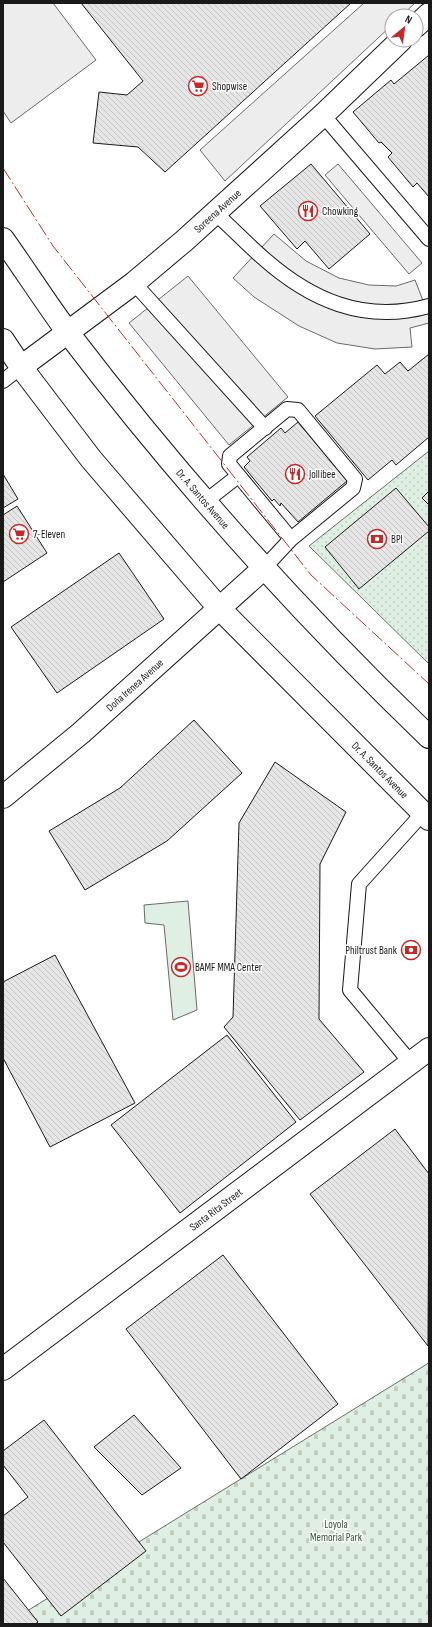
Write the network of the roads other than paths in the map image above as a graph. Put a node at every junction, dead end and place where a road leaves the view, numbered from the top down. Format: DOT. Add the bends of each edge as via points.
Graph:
graph roads {
  1 [pos="393,48"];
  2 [pos="323,115"];
  3 [pos="215,213"];
  4 [pos="3,239"];
  5 [pos="429,239"];
  6 [pos="134,283"];
  7 [pos="429,306"];
  8 [pos="68,332"];
  9 [pos="3,340"];
  10 [pos="21,367"];
  11 [pos="3,381"];
  12 [pos="265,428"];
  13 [pos="238,476"];
  14 [pos="206,502"];
  15 [pos="291,539"];
  16 [pos="263,568"];
  17 [pos="219,608"];
  18 [pos="429,737"];
  19 [pos="3,797"];
  20 [pos="426,816"];
  21 [pos="429,1049"];
  22 [pos="411,1063"];
  23 [pos="3,1369"];
  1 -- 2 [label="street, Soreena Avenue"];
  2 -- 3 [label="street, Soreena Avenue"];
  2 -- 5 [label="lane"];
  3 -- 6 [label="street, Soreena Avenue"];
  3 -- 7 [label="lane" via="262,257 293,281 335,304 371,312 412,310"];
  4 -- 8 [label="street, Dr. A. Santos Avenue"];
  6 -- 8 [label="street, Soreena Avenue"];
  6 -- 12 [label="lane"];
  8 -- 10 [label="street, Soreena Avenue"];
  8 -- 14 [label="street, Dr. A. Santos Avenue"];
  9 -- 10 [label="street, Dr. A. Santos Avenue"];
  10 -- 11 [label="lane"];
  10 -- 17 [label="street, Dr. A. Santos Avenue" via="91,459"];
  12 -- 13 [label="lane" via="230,456 229,464"];
  12 -- 15 [label="lane" via="288,409 298,410 355,479 353,488"];
  13 -- 14 [label="lane"];
  13 -- 15 [label="lane"];
  14 -- 16 [label="street, Dr. A. Santos Avenue"];
  15 -- 16 [label="lane"];
  16 -- 17 [label="street, Doña Irenea Avenue"];
  16 -- 18 [label="street, Dr. A. Santos Avenue"];
  17 -- 19 [label="street, Doña Irenea Avenue" via="81,733"];
  17 -- 20 [label="street, Dr. A. Santos Avenue"];
  20 -- 22 [label="lane" via="359,884 350,990"];
  21 -- 22 [label="street, Santa Rita Street"];
  22 -- 23 [label="street, Santa Rita Street"];
}
